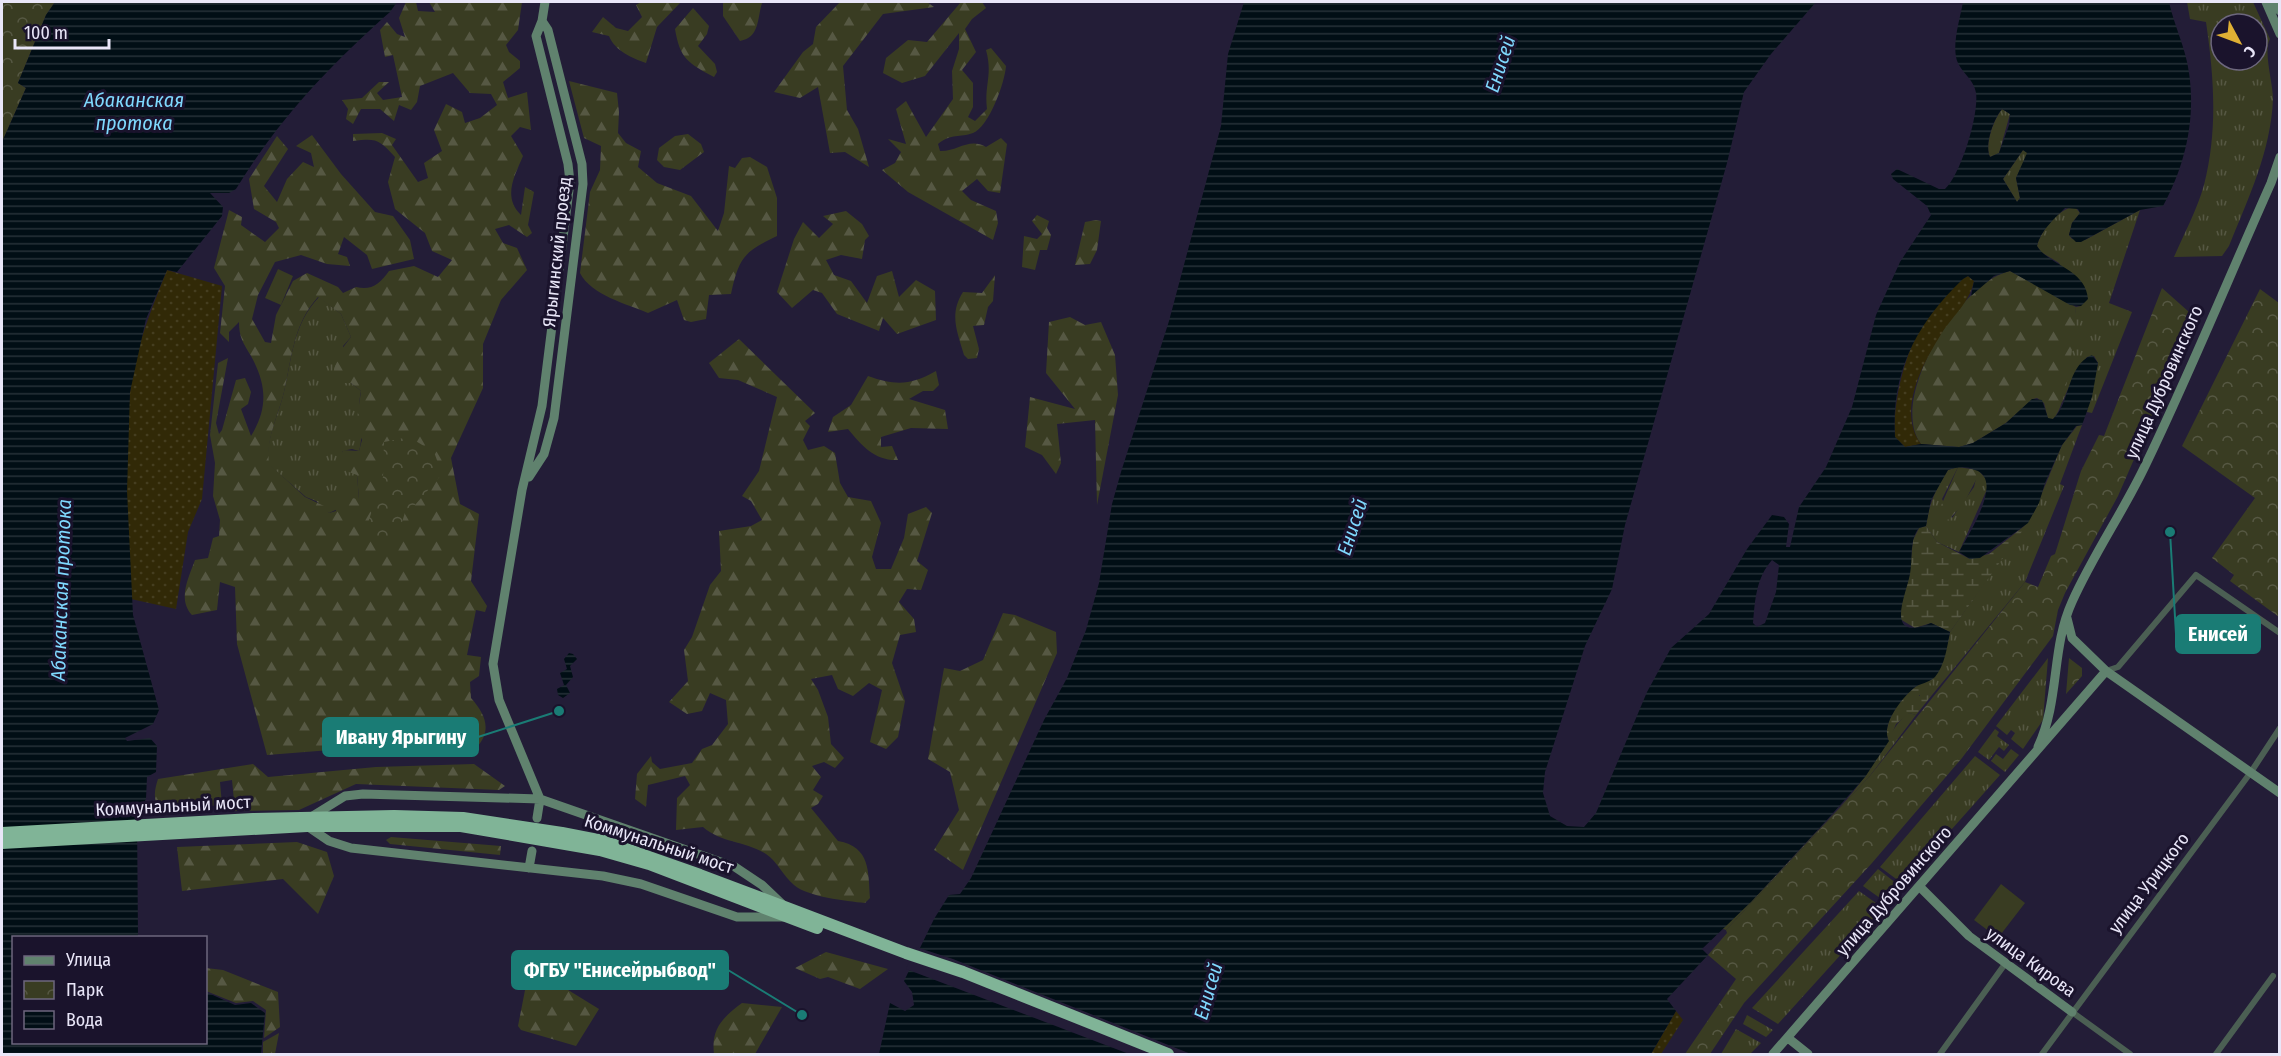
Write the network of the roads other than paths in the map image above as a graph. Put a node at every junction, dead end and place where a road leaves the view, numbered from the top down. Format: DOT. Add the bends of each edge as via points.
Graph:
graph roads {
  1 [pos="545,2"];
  2 [pos="2266,2"];
  3 [pos="2271,2"];
  4 [pos="2280,11"];
  5 [pos="542,21"];
  6 [pos="2280,34"];
  7 [pos="2280,157"];
  8 [pos="540,416"];
  9 [pos="554,418"];
  10 [pos="524,484"];
  11 [pos="2067,616"];
  12 [pos="2280,633"];
  13 [pos="2106,671"];
  14 [pos="2280,728"];
  15 [pos="2038,747"];
  16 [pos="2251,772"];
  17 [pos="2280,793"];
  18 [pos="540,799"];
  19 [pos="537,818"];
  20 [pos="308,822"];
  21 [pos="253,825"];
  22 [pos="2,833"];
  23 [pos="2,843"];
  24 [pos="532,851"];
  25 [pos="529,868"];
  26 [pos="1920,887"];
  27 [pos="786,913"];
  28 [pos="877,946"];
  29 [pos="2005,964"];
  30 [pos="2273,976"];
  31 [pos="2072,1012"];
  32 [pos="1788,1038"];
  33 [pos="1152,1054"];
  34 [pos="1168,1054"];
  35 [pos="1773,1054"];
  36 [pos="1808,1054"];
  37 [pos="1940,1054"];
  38 [pos="2042,1054"];
  39 [pos="2130,1054"];
  40 [pos="2216,1054"];
  1 -- 5 [label="main road, Ярыгинский проезд"];
  2 -- 6 [label="main road"];
  3 -- 4 [label="main road"];
  5 -- 8 [label="main road, Ярыгинский проезд" via="536,36 570,182"];
  5 -- 9 [label="main road, Ярыгинский проезд" via="548,30 579,153 583,184"];
  7 -- 11 [label="main road, улица Дубровинского" via="2148,459"];
  8 -- 9 [label="main road"];
  8 -- 10 [label="main road, Ярыгинский проезд"];
  9 -- 10 [label="main road, Ярыгинский проезд" via="544,454"];
  10 -- 18 [label="main road, Ярыгинский проезд" via="493,664 499,700"];
  11 -- 13 [label="main road" via="2072,638"];
  11 -- 15 [label="main road, улица Дубровинского" via="2052,709"];
  12 -- 13 [label="street, улица Дубровинского" via="2196,575 2118,667"];
  13 -- 15 [label="main road, улица Дубровинского"];
  13 -- 16 [label="main road"];
  14 -- 16 [label="street, улица Урицкого"];
  15 -- 26 [label="main road, улица Дубровинского"];
  16 -- 17 [label="main road"];
  16 -- 31 [label="street, улица Урицкого"];
  18 -- 19 [label="main road"];
  18 -- 20 [label="main road" via="350,795"];
  18 -- 27 [label="main road" via="735,867 762,885"];
  20 -- 21 [label="highway, Коммунальный мост"];
  20 -- 25 [label="main road" via="329,841 351,848"];
  20 -- 27 [label="highway, Коммунальный мост" via="394,816 463,818 562,833 648,855"];
  21 -- 22 [label="highway, Коммунальный мост"];
  21 -- 23 [label="highway, Коммунальный мост"];
  24 -- 25 [label="main road"];
  25 -- 27 [label="main road" via="640,884 737,917"];
  26 -- 29 [label="main road, улица Кирова" via="1969,936"];
  26 -- 32 [label="main road, улица Дубровинского"];
  27 -- 28 [label="highway, Коммунальный мост"];
  28 -- 33 [label="highway, Коммунальный мост"];
  28 -- 34 [label="highway, Коммунальный мост" via="963,972"];
  29 -- 31 [label="main road, улица Кирова"];
  29 -- 37 [label="street"];
  30 -- 40 [label="street"];
  31 -- 38 [label="street, улица Урицкого"];
  31 -- 39 [label="street, улица Кирова"];
  32 -- 35 [label="main road, улица Дубровинского"];
  32 -- 36 [label="main road"];
}
